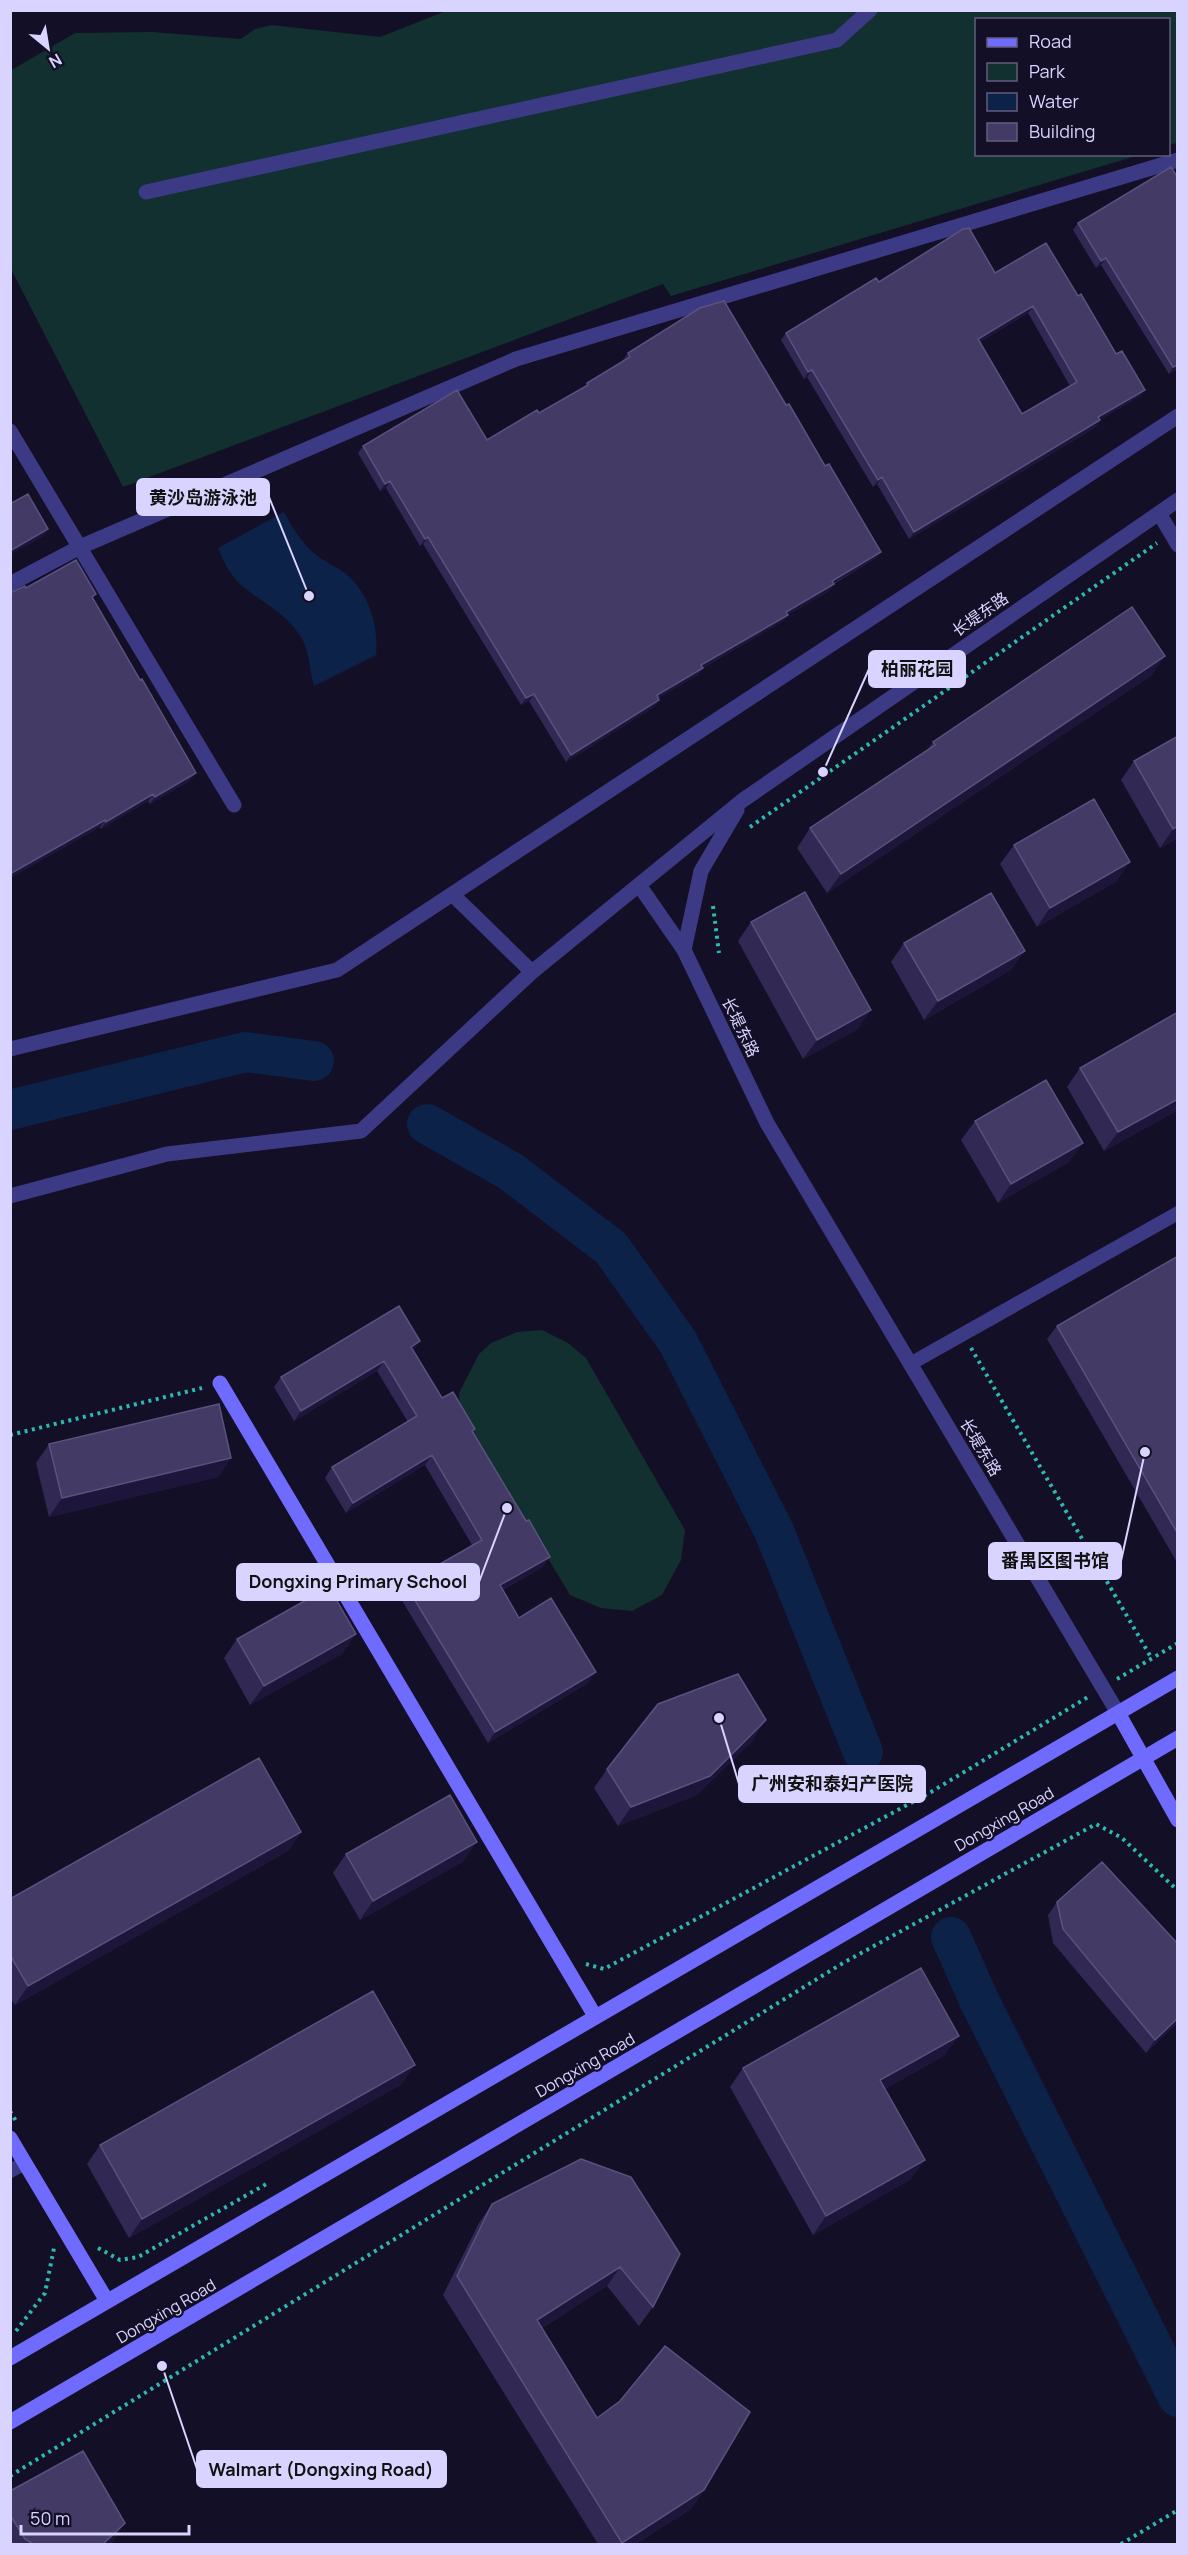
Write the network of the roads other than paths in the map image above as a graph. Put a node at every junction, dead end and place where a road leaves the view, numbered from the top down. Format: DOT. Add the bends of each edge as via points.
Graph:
graph roads {
  1 [pos="870,10"];
  2 [pos="1178,160"];
  3 [pos="146,192"];
  4 [pos="1178,416"];
  5 [pos="10,430"];
  6 [pos="1178,500"];
  7 [pos="1159,513"];
  8 [pos="1174,539"];
  9 [pos="80,547"];
  10 [pos="10,584"];
  11 [pos="743,800"];
  12 [pos="234,805"];
  13 [pos="639,885"];
  14 [pos="452,894"];
  15 [pos="684,950"];
  16 [pos="532,972"];
  17 [pos="10,1049"];
  18 [pos="10,1196"];
  19 [pos="1178,1213"];
  20 [pos="910,1364"];
  21 [pos="214,1387"];
  22 [pos="1178,1678"];
  23 [pos="1118,1713"];
  24 [pos="1178,1738"];
  25 [pos="1143,1759"];
  26 [pos="1178,1820"];
  27 [pos="595,2016"];
  28 [pos="16,2133"];
  29 [pos="25,2163"];
  30 [pos="10,2171"];
  31 [pos="107,2301"];
  32 [pos="10,2358"];
  33 [pos="10,2422"];
  1 -- 3 [label="street" via="837,40"];
  2 -- 9 [label="street" via="516,359"];
  4 -- 14 [label="street"];
  5 -- 9 [label="street"];
  6 -- 7 [label="street, 长堤东路"];
  7 -- 8 [label="street"];
  7 -- 11 [label="street, 长堤东路"];
  9 -- 10 [label="street"];
  9 -- 12 [label="street"];
  11 -- 13 [label="street"];
  11 -- 15 [label="street, 长堤东路" via="701,871"];
  13 -- 15 [label="street"];
  13 -- 16 [label="street"];
  14 -- 16 [label="street"];
  14 -- 17 [label="street" via="337,970"];
  15 -- 20 [label="street, 长堤东路" via="767,1123"];
  16 -- 18 [label="street" via="361,1131 167,1154"];
  19 -- 20 [label="lane"];
  20 -- 23 [label="street, 长堤东路"];
  21 -- 27 [label="main road"];
  22 -- 23 [label="main road"];
  23 -- 25 [label="main road"];
  23 -- 27 [label="main road"];
  24 -- 25 [label="main road, Dongxing Road"];
  25 -- 26 [label="main road"];
  25 -- 33 [label="main road, Dongxing Road"];
  27 -- 31 [label="main road"];
  28 -- 29 [label="main road"];
  29 -- 30 [label="lane"];
  29 -- 31 [label="main road"];
  31 -- 32 [label="main road"];
}
